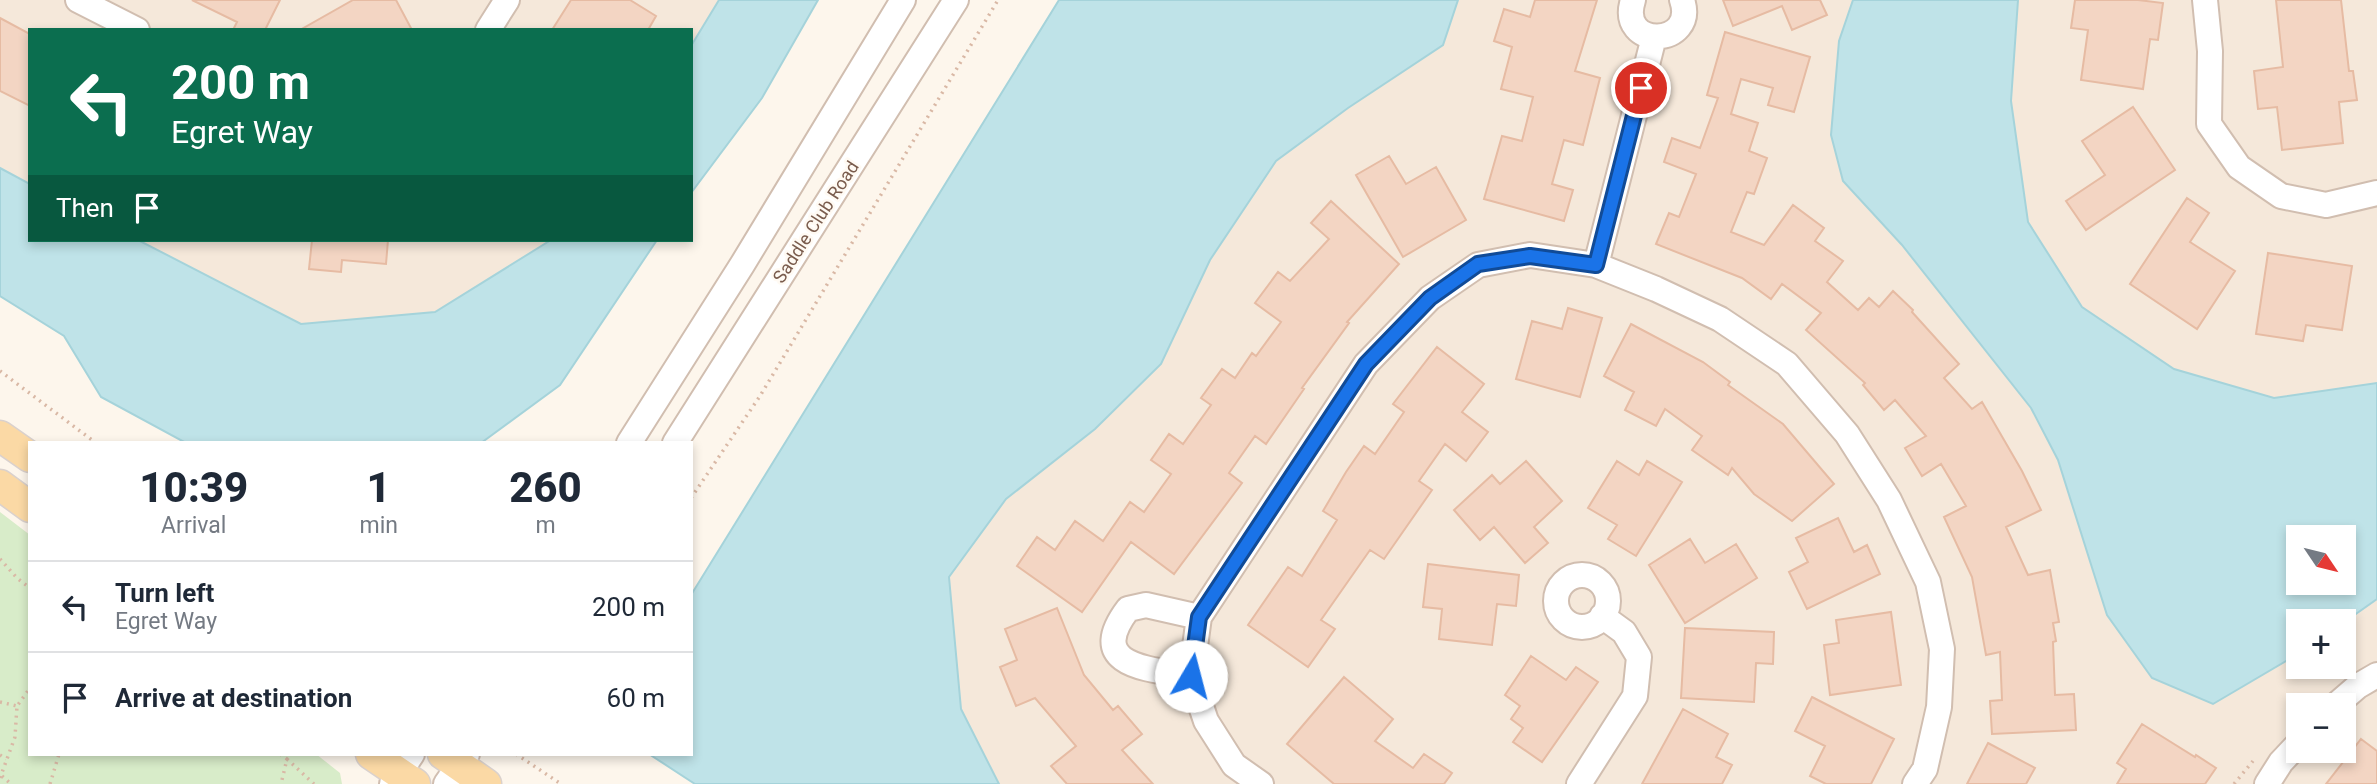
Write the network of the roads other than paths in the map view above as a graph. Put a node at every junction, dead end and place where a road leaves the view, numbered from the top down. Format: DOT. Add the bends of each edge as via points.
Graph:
graph roads {
  1 [pos="78,0"];
  2 [pos="506,0"];
  3 [pos="903,0"];
  4 [pos="956,0"];
  5 [pos="1633,0"];
  6 [pos="1682,0"];
  7 [pos="2205,0"];
  8 [pos="133,28"];
  9 [pos="489,28"];
  10 [pos="1654,37"];
  11 [pos="2377,194"];
  12 [pos="1596,265"];
  13 [pos="0,436"];
  14 [pos="630,441"];
  15 [pos="676,441"];
  16 [pos="28,456"];
  17 [pos="0,485"];
  18 [pos="28,506"];
  19 [pos="1199,617"];
  20 [pos="1602,617"];
  21 [pos="1191,676"];
  22 [pos="2377,676"];
  23 [pos="2350,693"];
  24 [pos="374,756"];
  25 [pos="2286,757"];
  26 [pos="454,764"];
  27 [pos="404,774"];
  28 [pos="486,784"];
  29 [pos="1261,784"];
  30 [pos="1579,784"];
  31 [pos="1915,784"];
  32 [pos="2267,784"];
  1 -- 8 [label="street"];
  2 -- 9 [label="street"];
  3 -- 14 [label="street"];
  4 -- 15 [label="street, Saddle Club Road"];
  5 -- 10 [label="street" via="1632,21"];
  6 -- 10 [label="street" via="1684,14 1676,29"];
  7 -- 11 [label="street" via="2209,124 2239,167 2281,197 2326,205"];
  10 -- 12 [label="street"];
  12 -- 19 [label="street" via="1530,256 1478,264 1430,298 1366,364"];
  12 -- 31 [label="street" via="1720,319 1787,363 1847,434 1889,500 1928,582 1942,649 1939,707 1925,768"];
  13 -- 16 [label="main road"];
  17 -- 18 [label="main road"];
  19 -- 21 [label="street"];
  19 -- 21 [label="street" via="1146,605 1128,609 1115,626 1112,641 1119,656 1135,667"];
  20 -- 30 [label="street" via="1624,632 1639,657 1635,696"];
  21 -- 29 [label="street" via="1206,721 1234,765"];
  22 -- 23 [label="street"];
  24 -- 27 [label="main road"];
  25 -- 32 [label="street"];
  26 -- 28 [label="main road"];
}
